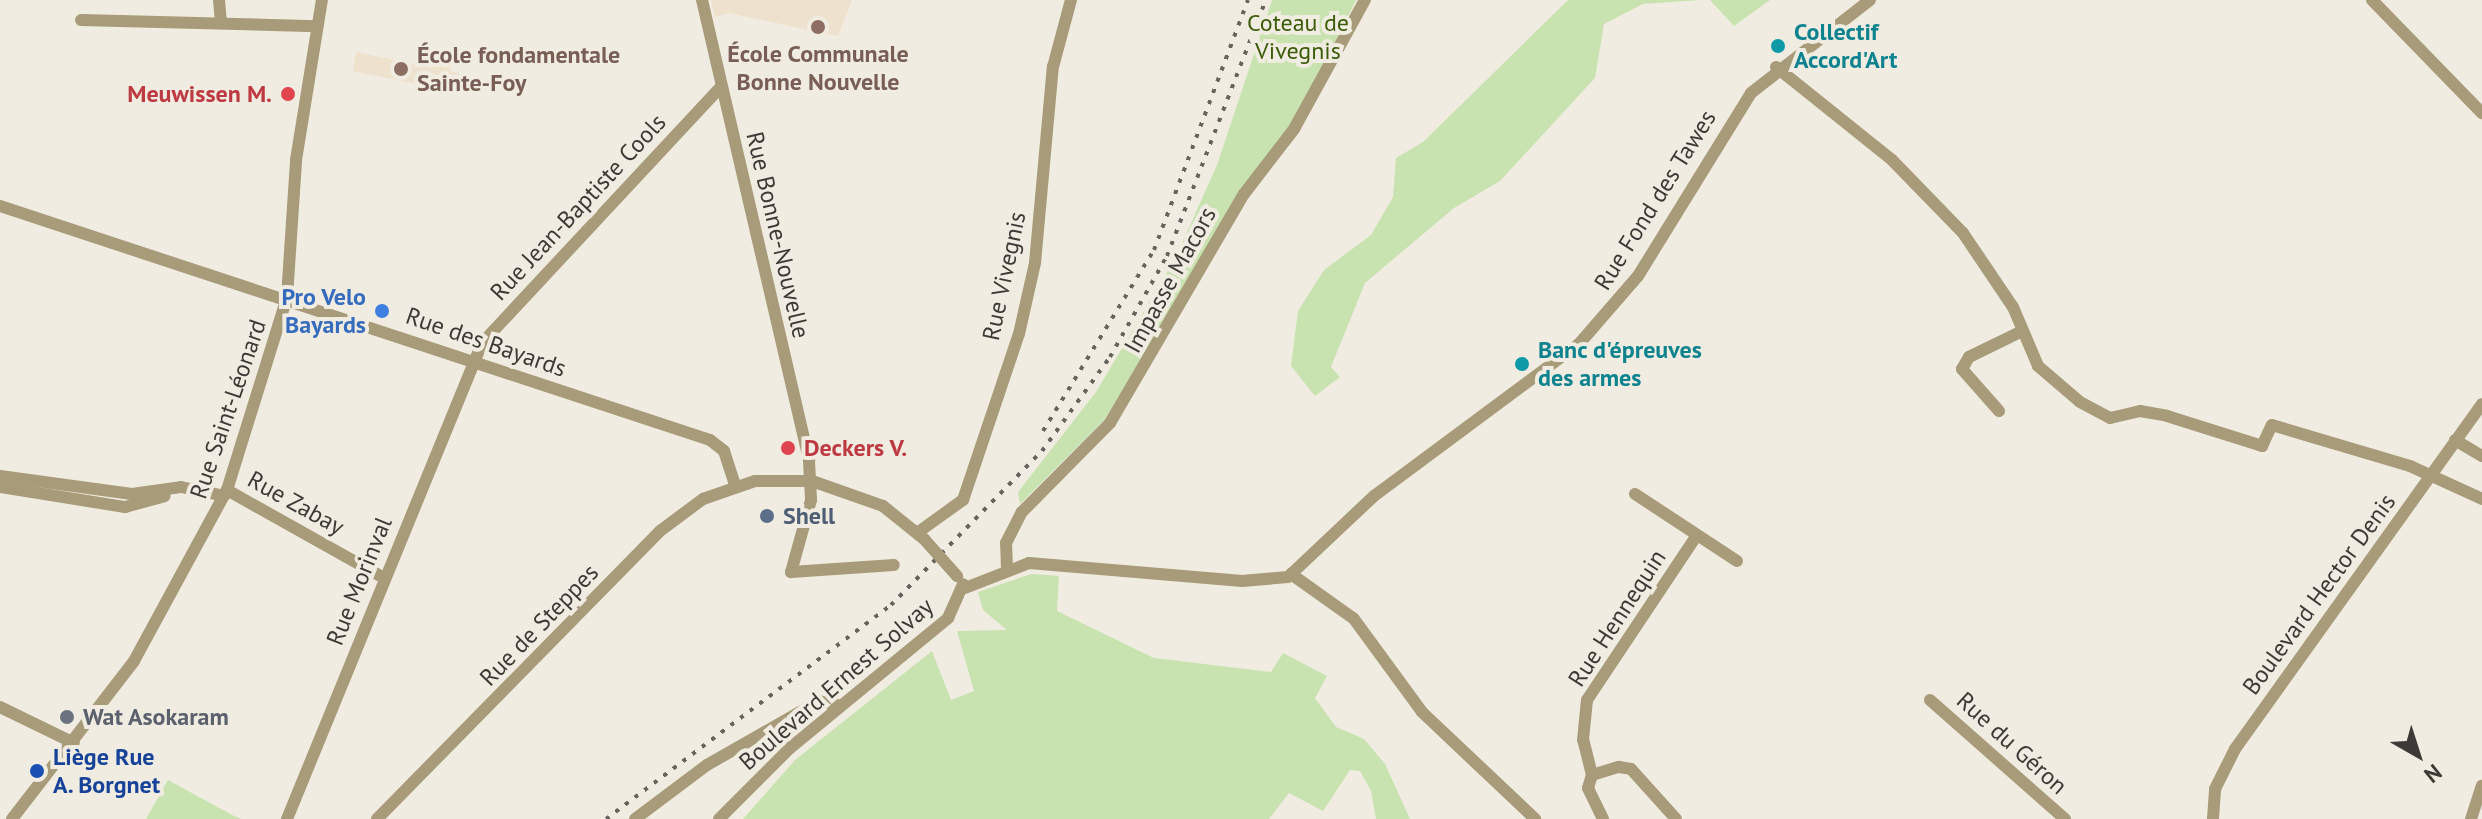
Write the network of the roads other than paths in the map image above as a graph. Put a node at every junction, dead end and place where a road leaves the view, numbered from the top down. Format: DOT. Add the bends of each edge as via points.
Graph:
graph roads {
  1 [pos="219,0"];
  2 [pos="322,0"];
  3 [pos="702,0"];
  4 [pos="1071,0"];
  5 [pos="1365,0"];
  6 [pos="1870,0"];
  7 [pos="2372,0"];
  8 [pos="81,20"];
  9 [pos="221,21"];
  10 [pos="317,26"];
  11 [pos="1776,67"];
  12 [pos="721,87"];
  13 [pos="2482,113"];
  14 [pos="0,206"];
  15 [pos="287,297"];
  16 [pos="2018,333"];
  17 [pos="475,361"];
  18 [pos="2482,404"];
  19 [pos="1999,411"];
  20 [pos="2455,440"];
  21 [pos="2482,456"];
  22 [pos="2432,474"];
  23 [pos="0,476"];
  24 [pos="812,481"];
  25 [pos="735,485"];
  26 [pos="0,487"];
  27 [pos="181,487"];
  28 [pos="226,493"];
  29 [pos="1635,494"];
  30 [pos="2482,499"];
  31 [pos="1697,535"];
  32 [pos="921,536"];
  33 [pos="1737,561"];
  34 [pos="894,565"];
  35 [pos="1007,569"];
  36 [pos="1291,574"];
  37 [pos="384,578"];
  38 [pos="965,588"];
  39 [pos="1930,700"];
  40 [pos="840,706"];
  41 [pos="0,707"];
  42 [pos="74,743"];
  43 [pos="1592,775"];
  44 [pos="2482,786"];
  45 [pos="383,817"];
  46 [pos="12,819"];
  47 [pos="287,819"];
  48 [pos="635,819"];
  49 [pos="719,819"];
  50 [pos="1535,819"];
  51 [pos="1603,819"];
  52 [pos="1676,819"];
  53 [pos="2065,819"];
  54 [pos="2213,819"];
  55 [pos="2471,819"];
  1 -- 9 [label="street"];
  2 -- 10 [label="street, Rue Saint-Léonard"];
  3 -- 12 [label="street, Rue Bonne-Nouvelle"];
  4 -- 32 [label="street, Rue Vivegnis" via="1053,67 1037,251 1019,334 963,500"];
  5 -- 35 [label="street, Impasse Macors" via="1294,129 1244,194 1110,423 1022,512 1006,543"];
  6 -- 11 [label="street, Rue Fond des Tawes"];
  7 -- 13 [label="street"];
  8 -- 9 [label="street"];
  9 -- 10 [label="street"];
  10 -- 15 [label="street, Rue Saint-Léonard" via="296,160"];
  11 -- 16 [label="street" via="1892,160 1963,233 2013,307"];
  11 -- 36 [label="street, Rue Fond des Tawes" via="1735,114 1617,305 1579,344 1356,511"];
  12 -- 17 [label="street, Rue Jean-Baptiste Cools" via="482,343"];
  12 -- 24 [label="street, Rue Bonne-Nouvelle"];
  14 -- 15 [label="street, Rue des Bayards"];
  15 -- 17 [label="street, Rue des Bayards"];
  15 -- 28 [label="street, Rue Saint-Léonard"];
  16 -- 19 [label="street" via="1969,357 1962,369"];
  16 -- 22 [label="street" via="2061,389 2110,418 2140,411 2262,446 2272,425"];
  17 -- 25 [label="street, Rue des Bayards" via="710,440 724,451"];
  17 -- 37 [label="street, Rue Morinval"];
  18 -- 20 [label="street, Boulevard Hector Denis"];
  20 -- 21 [label="street"];
  20 -- 22 [label="street, Boulevard Hector Denis"];
  22 -- 30 [label="street"];
  22 -- 54 [label="street, Boulevard Hector Denis" via="2235,749 2215,789"];
  23 -- 27 [label="street" via="132,494"];
  24 -- 25 [label="street"];
  24 -- 32 [label="street" via="864,496"];
  24 -- 34 [label="street" via="791,572"];
  25 -- 45 [label="street, Rue de Steppes" via="660,531"];
  26 -- 27 [label="street" via="125,507"];
  27 -- 28 [label="street, Rue Zabay"];
  28 -- 37 [label="street, Rue Zabay"];
  28 -- 42 [label="street, Rue Saint-Léonard" via="167,608"];
  29 -- 31 [label="street"];
  31 -- 33 [label="street"];
  31 -- 43 [label="street, Rue Hennequin" via="1587,700 1583,740"];
  32 -- 38 [label="street, bridge"];
  35 -- 36 [label="street" via="1054,563 1242,581"];
  35 -- 38 [label="street"];
  36 -- 50 [label="street" via="1354,619 1422,712"];
  37 -- 47 [label="street, Rue Morinval"];
  38 -- 40 [label="street, Boulevard Ernest Solvay" via="948,618"];
  39 -- 53 [label="street, Rue du Géron"];
  40 -- 48 [label="street" via="819,701 707,765"];
  40 -- 49 [label="street, Boulevard Ernest Solvay"];
  41 -- 42 [label="street"];
  42 -- 46 [label="street, Rue Saint-Léonard"];
  43 -- 51 [label="street, Rue Hennequin" via="1591,802"];
  43 -- 52 [label="street" via="1631,769"];
  44 -- 55 [label="street"];
}
